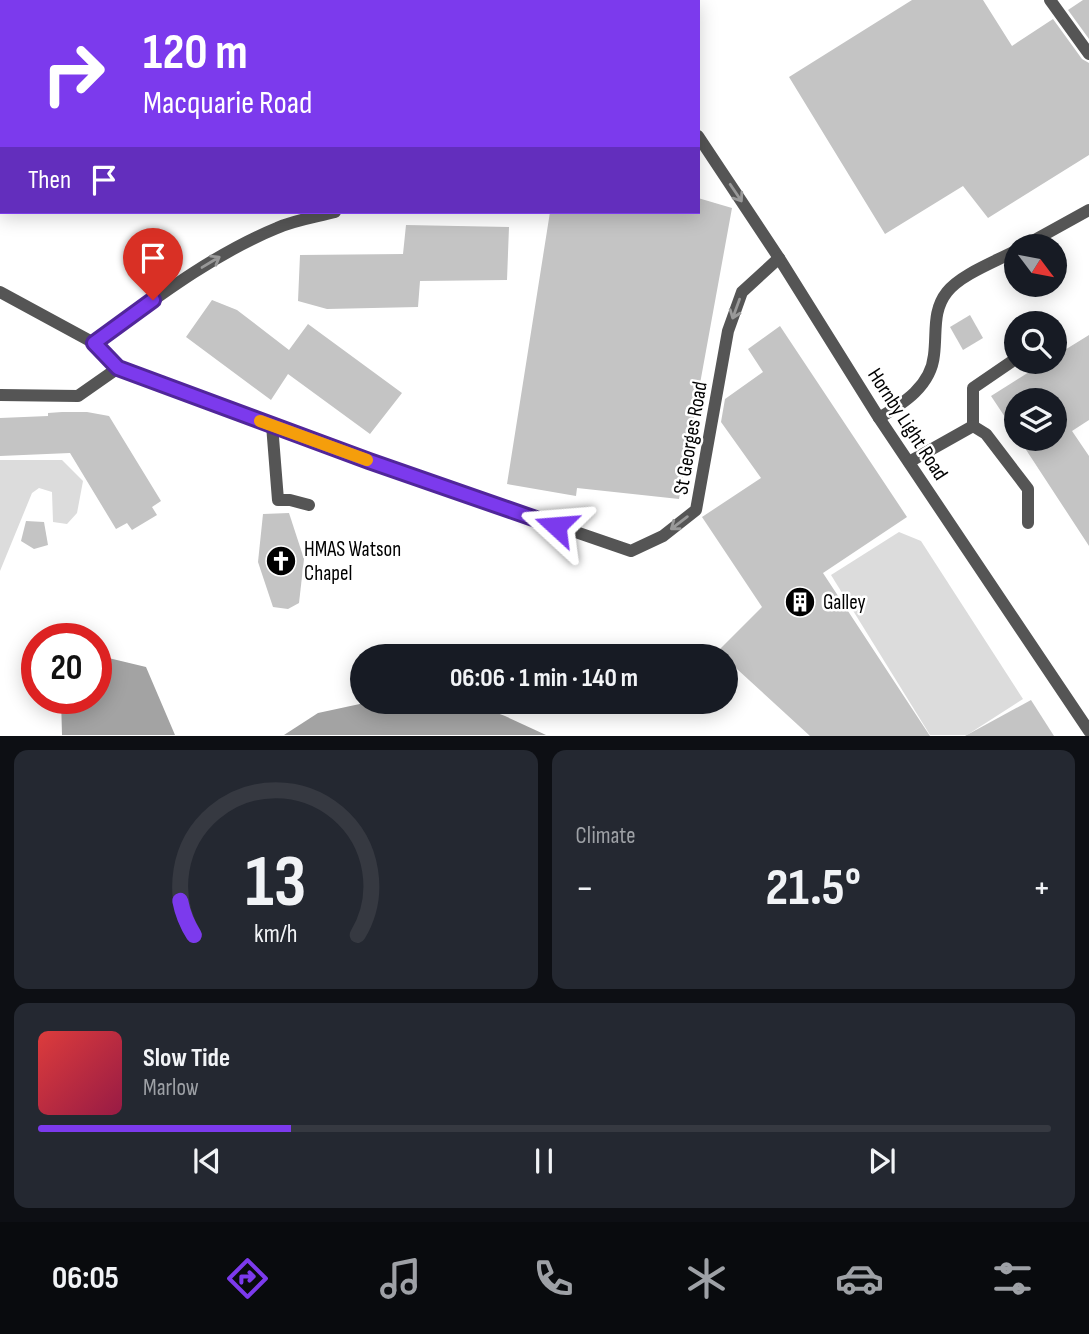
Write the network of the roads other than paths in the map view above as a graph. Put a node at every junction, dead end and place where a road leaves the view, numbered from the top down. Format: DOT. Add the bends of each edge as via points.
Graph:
graph roads {
  1 [pos="1050,0"];
  2 [pos="1089,54"];
  3 [pos="700,139"];
  4 [pos="1089,210"];
  5 [pos="327,214"];
  6 [pos="1046,234"];
  7 [pos="1004,257"];
  8 [pos="779,258"];
  9 [pos="0,292"];
  10 [pos="94,343"];
  11 [pos="1004,367"];
  12 [pos="118,368"];
  13 [pos="0,395"];
  14 [pos="880,418"];
  15 [pos="272,425"];
  16 [pos="973,426"];
  17 [pos="909,462"];
  18 [pos="309,505"];
  19 [pos="1028,523"];
  20 [pos="1089,731"];
  1 -- 2 [label="lane"];
  3 -- 8 [label="lane, Hornby Light Road, one-way"];
  4 -- 6 [label="lane"];
  10 -- 5 [label="lane, one-way" via="214,260 278,227"];
  7 -- 14 [label="lane" via="948,291 936,317 932,367 906,401"];
  8 -- 14 [label="lane, Hornby Light Road"];
  8 -- 15 [label="lane, St Georges Road, one-way" via="742,292 728,331 696,510 663,536 631,551"];
  9 -- 10 [label="lane, St Georges Road"];
  10 -- 12 [label="lane, St Georges Road"];
  11 -- 16 [label="lane" via="973,388"];
  12 -- 13 [label="lane" via="78,396"];
  12 -- 15 [label="lane, St Georges Road"];
  14 -- 17 [label="lane, Hornby Light Road"];
  15 -- 18 [label="lane" via="278,500"];
  16 -- 17 [label="lane"];
  16 -- 19 [label="lane" via="986,434 1027,489"];
  17 -- 20 [label="lane, Hornby Light Road"];
}
